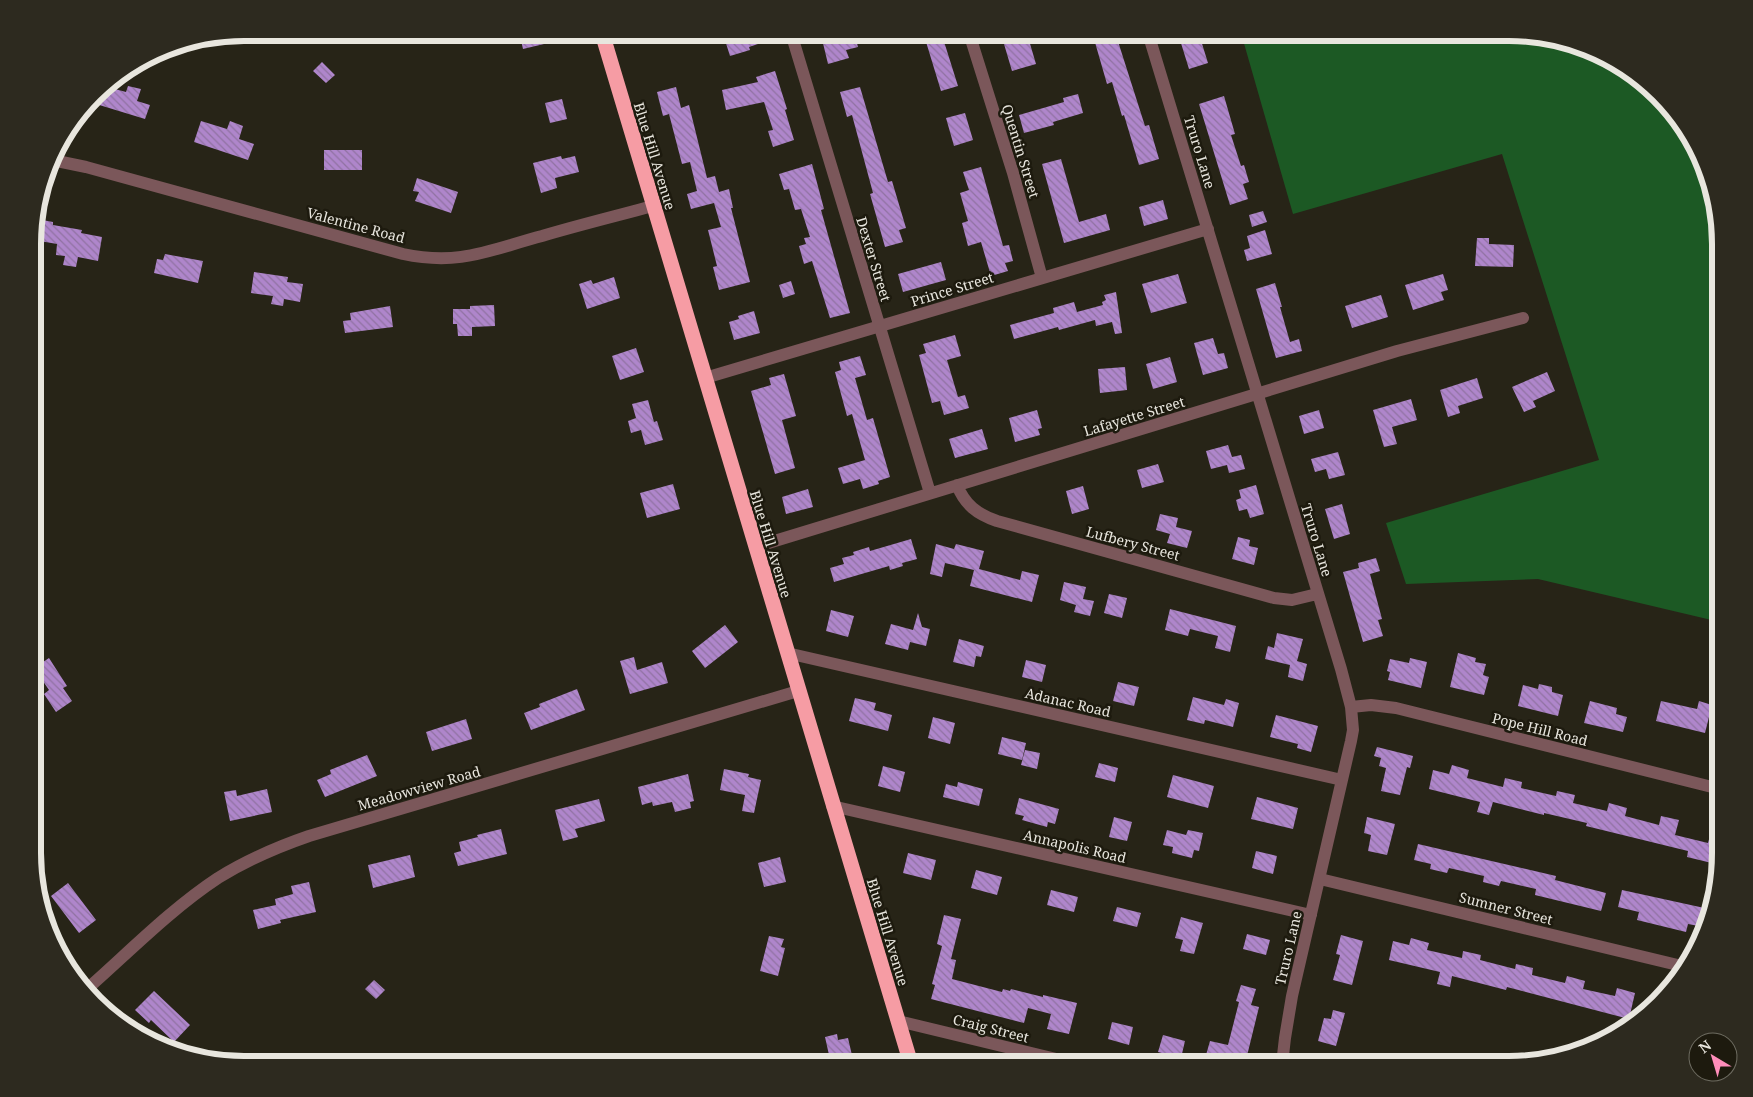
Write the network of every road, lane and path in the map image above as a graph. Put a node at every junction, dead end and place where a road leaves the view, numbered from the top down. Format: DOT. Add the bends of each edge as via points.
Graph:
graph roads {
  1 [pos="605,41"];
  2 [pos="793,41"];
  3 [pos="972,41"];
  4 [pos="1151,41"];
  5 [pos="59,161"];
  6 [pos="653,206"];
  7 [pos="1208,229"];
  8 [pos="1042,278"];
  9 [pos="1523,318"];
  10 [pos="879,327"];
  11 [pos="705,378"];
  12 [pos="1257,394"];
  13 [pos="958,485"];
  14 [pos="930,493"];
  15 [pos="755,547"];
  16 [pos="1317,594"];
  17 [pos="787,653"];
  18 [pos="798,691"];
  19 [pos="1351,707"];
  20 [pos="1342,780"];
  21 [pos="1712,787"];
  22 [pos="832,806"];
  23 [pos="1320,879"];
  24 [pos="1311,915"];
  25 [pos="1678,965"];
  26 [pos="91,986"];
  27 [pos="898,1021"];
  28 [pos="909,1056"];
  29 [pos="1044,1056"];
  30 [pos="1283,1056"];
  1 -- 6 [label="highway, Blue Hill Avenue"];
  2 -- 10 [label="street, Dexter Street"];
  3 -- 8 [label="street, Quentin Street"];
  4 -- 7 [label="street, Truro Lane"];
  5 -- 6 [label="street, Valentine Road" via="403,254 436,259 481,254"];
  6 -- 11 [label="highway, Blue Hill Avenue"];
  7 -- 8 [label="street, Prince Street"];
  7 -- 12 [label="street, Truro Lane"];
  8 -- 10 [label="street, Prince Street"];
  9 -- 12 [label="street, Lafayette Street" via="1397,351"];
  10 -- 11 [label="street, Prince Street"];
  10 -- 14 [label="street, Dexter Street"];
  11 -- 15 [label="highway, Blue Hill Avenue"];
  12 -- 13 [label="street, Lafayette Street"];
  12 -- 16 [label="street, Truro Lane"];
  13 -- 14 [label="street, Lafayette Street"];
  13 -- 16 [label="street, Lufbery Street" via="972,509 997,521 1274,598 1292,600"];
  14 -- 15 [label="street, Lafayette Street"];
  15 -- 17 [label="highway, Blue Hill Avenue"];
  16 -- 19 [label="street, Truro Lane"];
  17 -- 18 [label="highway, Blue Hill Avenue"];
  17 -- 20 [label="street, Adanac Road"];
  18 -- 22 [label="highway, Blue Hill Avenue"];
  18 -- 26 [label="street, Meadowview Road" via="308,836 270,851 194,895"];
  19 -- 20 [label="street, Truro Lane" via="1353,730"];
  19 -- 21 [label="street, Pope Hill Road" via="1396,708"];
  20 -- 23 [label="street, Truro Lane"];
  22 -- 24 [label="street, Annapolis Road"];
  22 -- 27 [label="highway, Blue Hill Avenue"];
  23 -- 24 [label="street, Truro Lane"];
  23 -- 25 [label="street, Sumner Street"];
  24 -- 30 [label="street, Truro Lane" via="1288,1017"];
  27 -- 28 [label="highway, Blue Hill Avenue"];
  27 -- 29 [label="street, Craig Street"];
}
